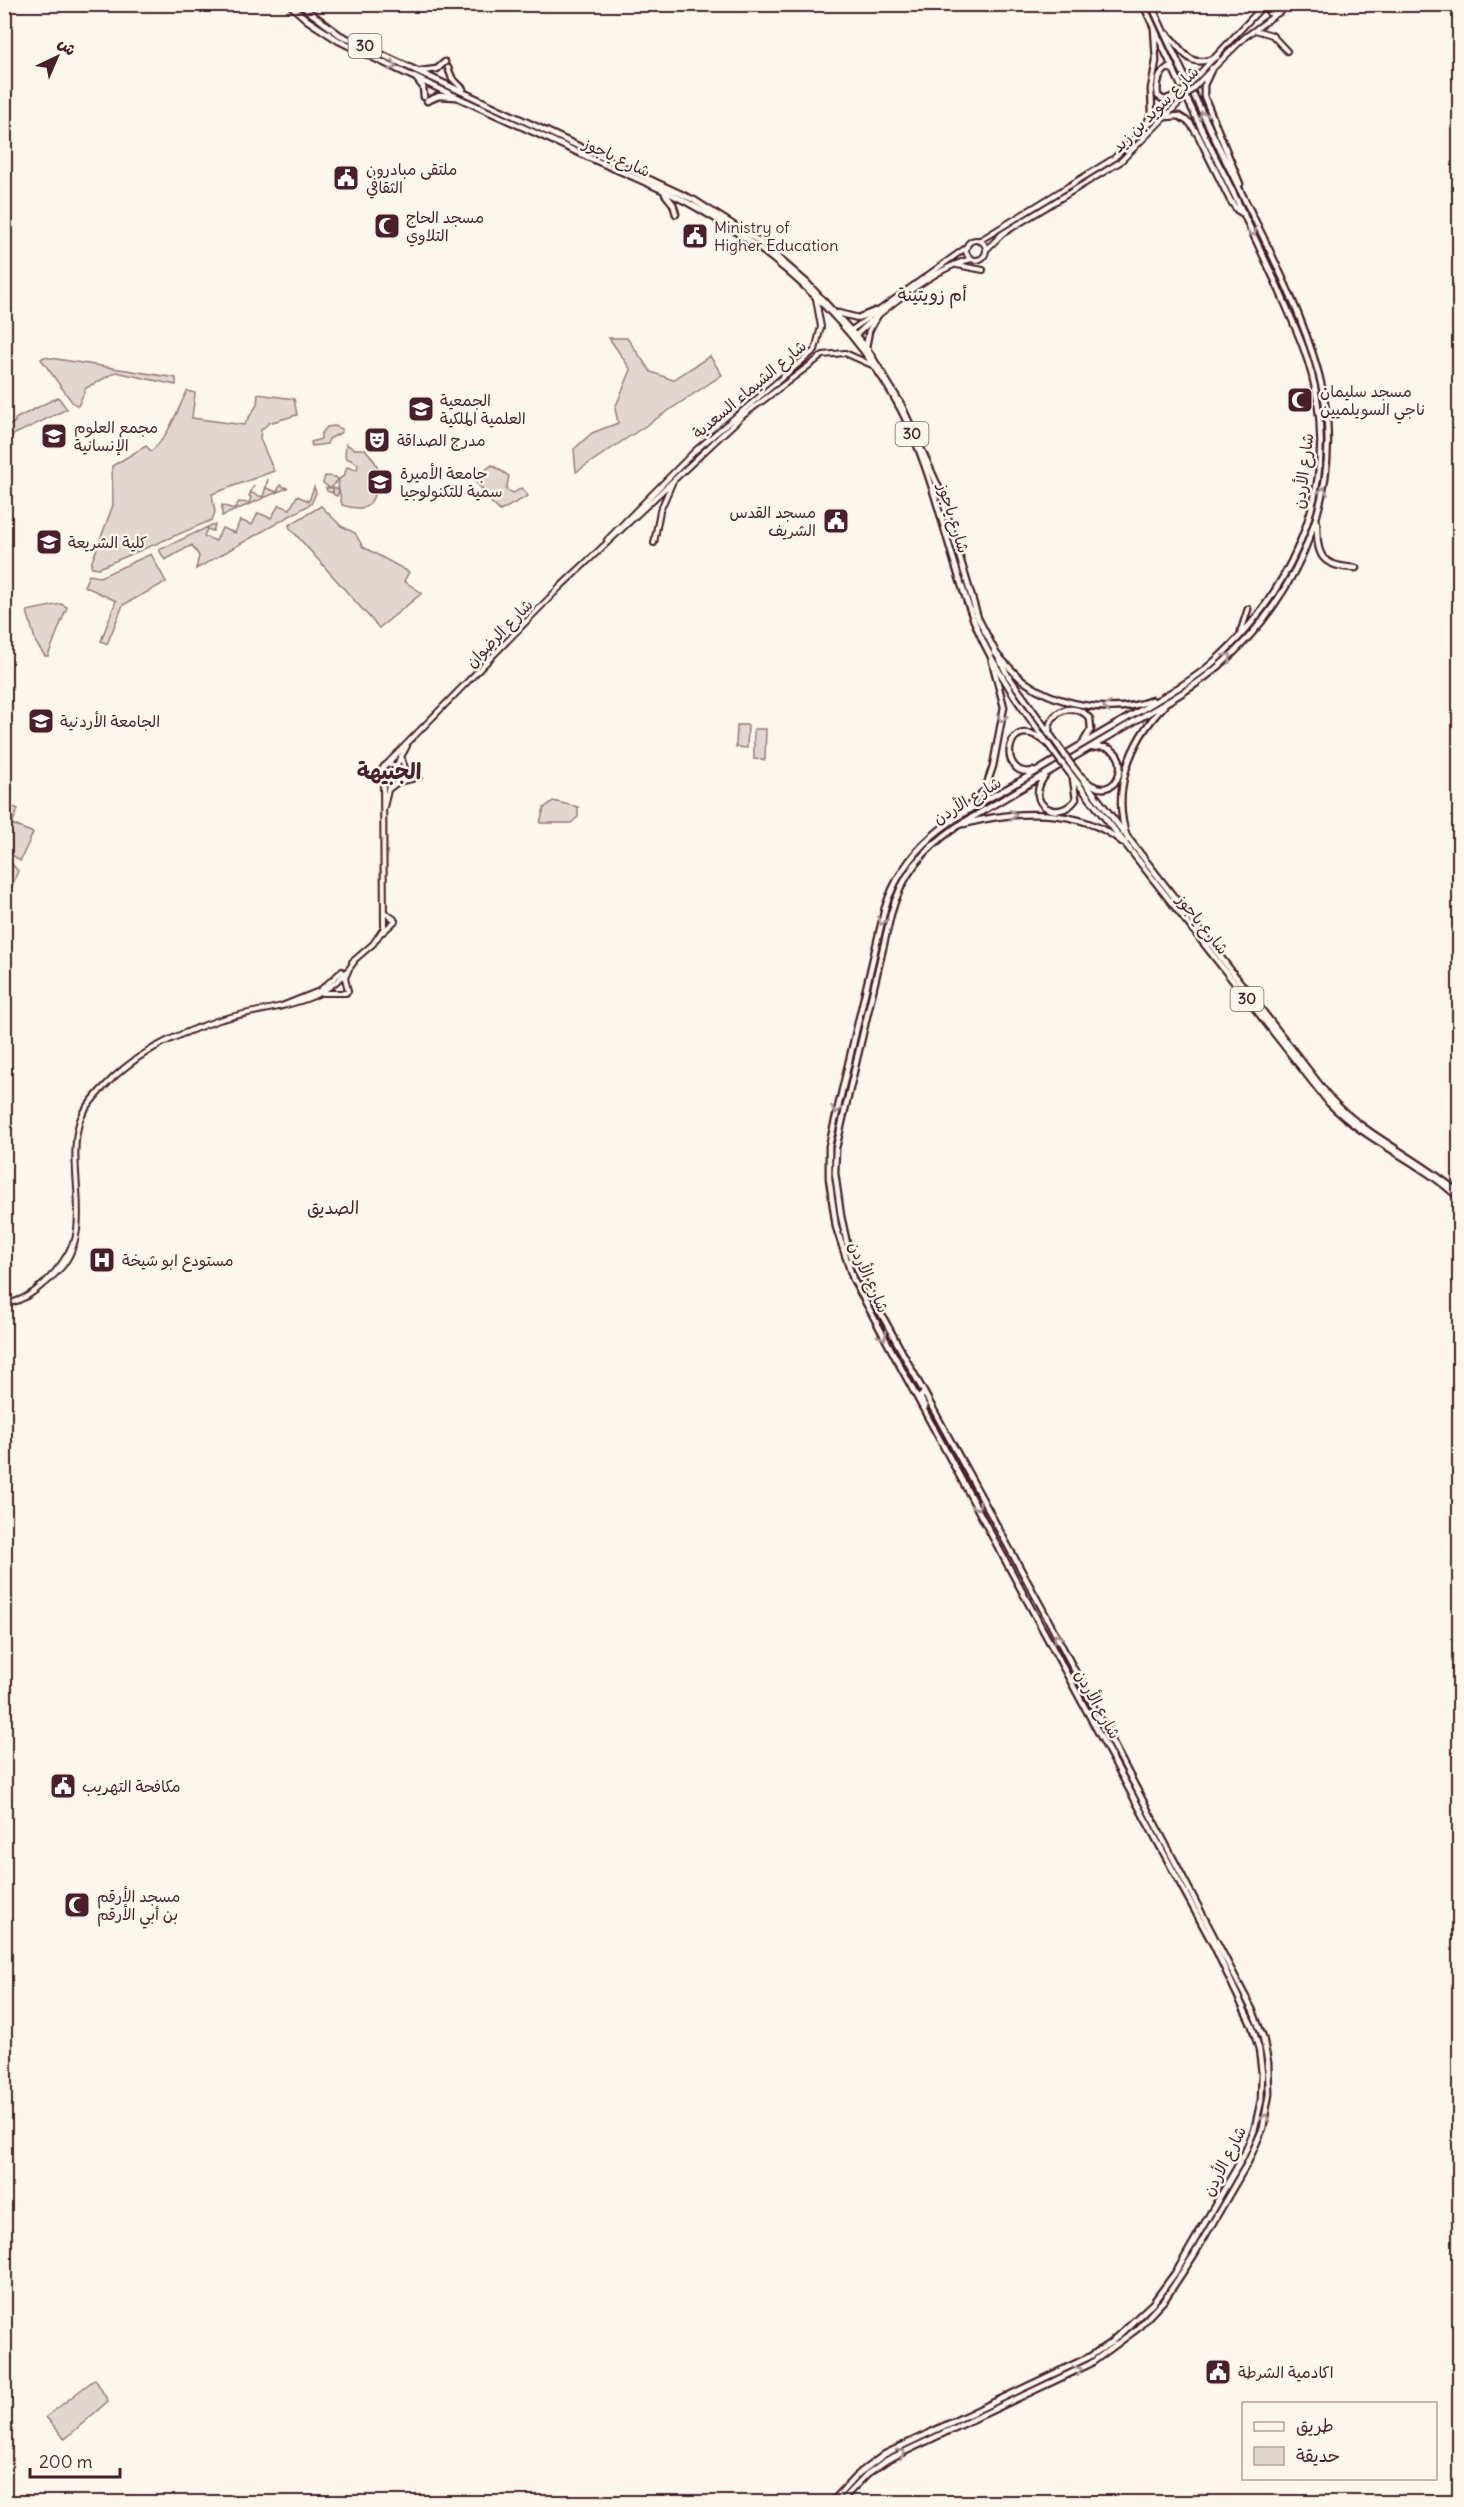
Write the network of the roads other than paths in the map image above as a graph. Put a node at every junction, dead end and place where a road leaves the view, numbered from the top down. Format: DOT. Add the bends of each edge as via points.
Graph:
graph roads {
  1 [pos="289,4"];
  2 [pos="299,4"];
  3 [pos="1143,4"];
  4 [pos="1151,4"];
  5 [pos="1264,5"];
  6 [pos="1285,5"];
  7 [pos="1275,15"];
  8 [pos="1153,26"];
  9 [pos="1254,30"];
  10 [pos="1164,32"];
  11 [pos="1287,51"];
  12 [pos="1217,57"];
  13 [pos="445,62"];
  14 [pos="448,68"];
  15 [pos="1212,68"];
  16 [pos="419,71"];
  17 [pos="1175,72"];
  18 [pos="411,75"];
  19 [pos="1199,78"];
  20 [pos="1182,94"];
  21 [pos="472,96"];
  22 [pos="462,98"];
  23 [pos="1165,117"];
  24 [pos="1143,132"];
  25 [pos="664,192"];
  26 [pos="1246,203"];
  27 [pos="676,214"];
  28 [pos="1244,214"];
  29 [pos="979,241"];
  30 [pos="967,247"];
  31 [pos="986,250"];
  32 [pos="972,259"];
  33 [pos="954,265"];
  34 [pos="983,270"];
  35 [pos="816,299"];
  36 [pos="835,312"];
  37 [pos="877,313"];
  38 [pos="850,331"];
  39 [pos="854,337"];
  40 [pos="866,347"];
  41 [pos="813,353"];
  42 [pos="817,358"];
  43 [pos="873,366"];
  44 [pos="724,429"];
  45 [pos="714,437"];
  46 [pos="675,477"];
  47 [pos="662,484"];
  48 [pos="1316,519"];
  49 [pos="606,543"];
  50 [pos="654,543"];
  51 [pos="1356,568"];
  52 [pos="1248,609"];
  53 [pos="1237,639"];
  54 [pos="994,652"];
  55 [pos="992,661"];
  56 [pos="1163,697"];
  57 [pos="1170,700"];
  58 [pos="1049,734"];
  59 [pos="411,741"];
  60 [pos="1048,744"];
  61 [pos="1081,745"];
  62 [pos="1083,751"];
  63 [pos="400,755"];
  64 [pos="386,765"];
  65 [pos="395,768"];
  66 [pos="1042,768"];
  67 [pos="1050,771"];
  68 [pos="383,775"];
  69 [pos="1081,776"];
  70 [pos="419,777"];
  71 [pos="391,778"];
  72 [pos="412,779"];
  73 [pos="1073,779"];
  74 [pos="387,792"];
  75 [pos="384,807"];
  76 [pos="952,821"];
  77 [pos="956,827"];
  78 [pos="1128,840"];
  79 [pos="1122,842"];
  80 [pos="384,911"];
  81 [pos="383,932"];
  82 [pos="352,964"];
  83 [pos="321,993"];
  84 [pos="278,1008"];
  85 [pos="1460,1194"];
  86 [pos="1460,1199"];
  87 [pos="4,1304"];
  88 [pos="889,1328"];
  89 [pos="902,1372"];
  90 [pos="930,1401"];
  91 [pos="947,1451"];
  92 [pos="832,2502"];
  93 [pos="840,2502"];
  1 -- 18 [label="main road, شارع ياجوز / 30, one-way" via="331,37"];
  2 -- 16 [label="main road, شارع ياجوز / 30" via="340,35"];
  3 -- 8 [label="main road, شارع الأردن"];
  4 -- 10 [label="main road, شارع الأردن"];
  5 -- 7 [label="main road"];
  5 -- 12 [label="main road, شارع سويد بن زيد"];
  6 -- 7 [label="main road, شارع سويد بن زيد"];
  7 -- 9 [label="main road, شارع سويد بن زيد"];
  8 -- 17 [label="main road, شارع الأردن"];
  8 -- 24 [label="main road" via="1156,61 1152,111"];
  9 -- 11 [label="main road" via="1272,35"];
  9 -- 15 [label="main road, شارع سويد بن زيد"];
  10 -- 12 [label="main road" via="1192,60 1204,62"];
  26 -- 10 [label="main road, شارع الأردن, one-way"];
  12 -- 19 [label="main road, شارع سويد بن زيد"];
  13 -- 16 [label="main road" via="435,70"];
  14 -- 21 [label="main road" via="456,83"];
  15 -- 19 [label="main road, شارع سويد بن زيد"];
  15 -- 26 [label="main road" via="1203,96"];
  16 -- 21 [label="main road, شارع ياجوز / 30"];
  17 -- 20 [label="main road" via="1164,70 1157,94 1163,100"];
  17 -- 28 [label="main road, شارع الأردن"];
  18 -- 22 [label="main road, شارع ياجوز / 30"];
  18 -- 22 [label="main road" via="422,86 426,99"];
  19 -- 20 [label="main road, شارع سويد بن زيد, bridge"];
  20 -- 23 [label="main road, شارع سويد بن زيد"];
  20 -- 24 [label="main road, شارع سويد بن زيد"];
  21 -- 36 [label="main road, شارع ياجوز / 30" via="714,212 778,256"];
  22 -- 25 [label="main road, شارع ياجوز / 30"];
  23 -- 28 [label="main road" via="1179,116 1192,126 1230,200"];
  23 -- 31 [label="main road, شارع سويد بن زيد" via="1120,162 1002,234"];
  24 -- 29 [label="main road, شارع سويد بن زيد" via="1105,164"];
  25 -- 27 [label="main road"];
  25 -- 35 [label="main road, شارع ياجوز / 30" via="749,240"];
  48 -- 26 [label="main road, شارع الأردن, one-way" via="1328,442 1319,376 1291,301"];
  28 -- 53 [label="main road, شارع الأردن, one-way" via="1306,357 1317,399 1321,440 1309,518 1297,553 1275,593"];
  29 -- 30 [label="main road" via="970,242"];
  29 -- 31 [label="main road"];
  30 -- 32 [label="main road" via="967,255"];
  30 -- 37 [label="main road"];
  31 -- 32 [label="main road" via="982,258"];
  32 -- 33 [label="main road"];
  33 -- 34 [label="main road"];
  33 -- 37 [label="main road"];
  35 -- 38 [label="main road, شارع ياجوز / 30"];
  35 -- 41 [label="main road, شارع الشيماء السعدية" via="821,333"];
  36 -- 37 [label="main road" via="858,318"];
  36 -- 38 [label="main road, شارع ياجوز / 30"];
  37 -- 38 [label="main road"];
  37 -- 39 [label="main road"];
  37 -- 40 [label="main road"];
  38 -- 39 [label="main road, شارع ياجوز / 30"];
  39 -- 40 [label="main road, شارع ياجوز / 30"];
  39 -- 43 [label="main road, شارع ياجوز / 30"];
  40 -- 54 [label="main road, شارع ياجوز / 30" via="921,443 939,488 967,588"];
  41 -- 42 [label="main road"];
  41 -- 44 [label="main road, شارع الشيماء السعدية"];
  42 -- 43 [label="main road, شارع الشيماء السعدية" via="845,353"];
  42 -- 44 [label="main road, شارع الشيماء السعدية"];
  43 -- 55 [label="main road, شارع ياجوز / 30" via="902,413 925,465 964,594"];
  44 -- 45 [label="main road, شارع الشيماء السعدية"];
  45 -- 46 [label="main road, شارع الرضوان"];
  45 -- 47 [label="main road, شارع الشيماء السعدية"];
  46 -- 49 [label="main road, شارع الرضوان"];
  46 -- 50 [label="main road" via="660,511"];
  47 -- 49 [label="main road, شارع الرضوان"];
  48 -- 51 [label="main road" via="1320,556 1332,564"];
  57 -- 48 [label="main road, شارع الأردن, one-way" via="1225,660 1265,617 1298,567"];
  49 -- 59 [label="main road, شارع الرضوان"];
  52 -- 53 [label="main road"];
  53 -- 56 [label="main road, شارع الأردن" via="1209,666"];
  56 -- 54 [label="main road, one-way" via="1124,708 1076,702 1037,688"];
  54 -- 58 [label="main road, شارع ياجوز / 30"];
  55 -- 60 [label="main road, شارع ياجوز / 30"];
  55 -- 76 [label="main road, one-way" via="1004,706 990,776 982,795"];
  56 -- 61 [label="main road, شارع الأردن"];
  57 -- 62 [label="main road, شارع الأردن"];
  57 -- 78 [label="main road" via="1146,727 1127,762 1122,810"];
  58 -- 61 [label="main road" via="1049,724 1055,715 1068,709 1079,710 1089,717 1091,724 1089,736"];
  58 -- 69 [label="main road, شارع ياجوز / 30, bridge"];
  59 -- 63 [label="main road, شارع الرضوان"];
  59 -- 64 [label="main road, شارع الرضوان"];
  60 -- 66 [label="main road" via="1036,734 1025,733 1017,735 1009,746 1010,758 1019,770"];
  60 -- 73 [label="main road, شارع ياجوز / 30, bridge"];
  61 -- 66 [label="main road, شارع الأردن"];
  62 -- 67 [label="main road, شارع الأردن"];
  62 -- 69 [label="main road" via="1112,749 1118,755 1120,770 1113,784 1101,789 1090,786"];
  63 -- 65 [label="main road, شارع الرضوان"];
  63 -- 70 [label="main road" via="405,768"];
  64 -- 65 [label="main road"];
  64 -- 68 [label="main road"];
  65 -- 71 [label="main road"];
  66 -- 76 [label="main road, شارع الأردن"];
  67 -- 73 [label="main road" via="1037,791 1049,809 1062,810 1074,803 1077,795"];
  67 -- 77 [label="main road, شارع الأردن"];
  68 -- 71 [label="main road"];
  68 -- 75 [label="main road"];
  69 -- 78 [label="main road, شارع ياجوز / 30"];
  71 -- 74 [label="main road"];
  72 -- 74 [label="main road" via="396,783"];
  73 -- 79 [label="main road, شارع ياجوز / 30"];
  74 -- 75 [label="main road"];
  75 -- 80 [label="main road"];
  76 -- 89 [label="main road, شارع الأردن, one-way" via="911,856 889,895 829,1146 830,1192 842,1250"];
  77 -- 79 [label="main road, one-way" via="993,816 1063,817 1096,824"];
  77 -- 88 [label="main road, شارع الأردن" via="921,854 894,902 836,1148 837,1194 848,1248"];
  78 -- 85 [label="main road, شارع ياجوز / 30" via="1337,1106"];
  79 -- 86 [label="main road, شارع ياجوز / 30" via="1329,1103 1352,1124"];
  80 -- 81 [label="main road"];
  80 -- 81 [label="main road" via="394,920"];
  81 -- 82 [label="main road"];
  82 -- 83 [label="main road"];
  82 -- 83 [label="main road" via="345,978 347,992"];
  82 -- 84 [label="main road" via="319,991"];
  83 -- 84 [label="main road"];
  84 -- 87 [label="main road" via="217,1021 146,1051 94,1098 82,1116 76,1138 78,1217 76,1237 66,1263 19,1301"];
  88 -- 89 [label="main road" via="917,1386"];
  88 -- 90 [label="main road, شارع الأردن"];
  89 -- 91 [label="main road, شارع الأردن"];
  90 -- 91 [label="main road" via="921,1396"];
  93 -- 90 [label="main road, شارع الأردن, one-way" via="887,2460 1083,2368 1142,2324 1173,2289 1248,2162 1263,2128 1269,2094 1265,2046 1249,2002"];
  91 -- 92 [label="main road, شارع الأردن, one-way" via="1243,2005 1259,2049 1261,2101 1243,2157 1178,2269 1143,2314 1089,2357 885,2454 858,2474"];
}
